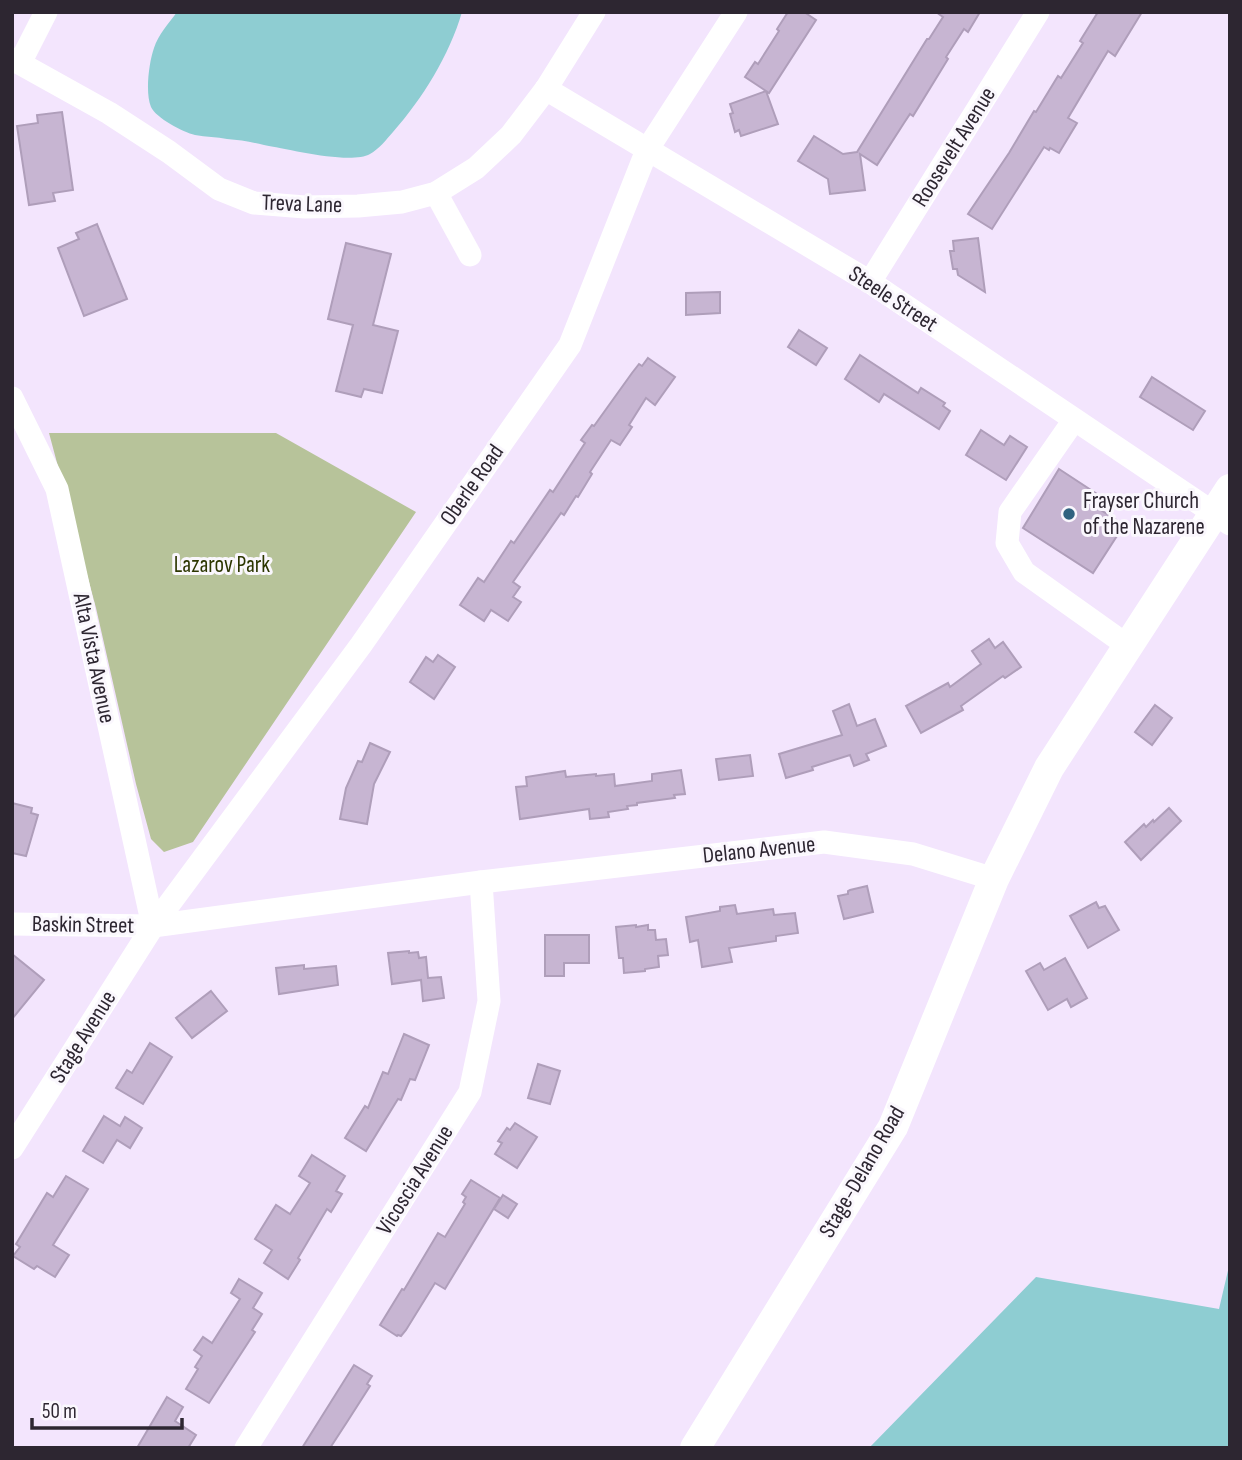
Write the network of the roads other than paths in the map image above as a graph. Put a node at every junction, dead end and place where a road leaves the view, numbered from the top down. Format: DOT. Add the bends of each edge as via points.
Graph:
graph roads {
  1 [pos="46,12"];
  2 [pos="594,12"];
  3 [pos="736,12"];
  4 [pos="1038,12"];
  5 [pos="16,61"];
  6 [pos="546,89"];
  7 [pos="647,150"];
  8 [pos="436,193"];
  9 [pos="470,255"];
  10 [pos="870,282"];
  11 [pos="12,398"];
  12 [pos="1074,420"];
  13 [pos="1224,509"];
  14 [pos="1128,646"];
  15 [pos="994,878"];
  16 [pos="481,882"];
  17 [pos="12,924"];
  18 [pos="153,926"];
  19 [pos="12,1148"];
  20 [pos="246,1448"];
  21 [pos="695,1448"];
  1 -- 5 [label="street"];
  2 -- 6 [label="street, Treva Lane"];
  3 -- 7 [label="street, Oberle Road"];
  4 -- 10 [label="street, Roosevelt Avenue"];
  5 -- 8 [label="street, Treva Lane" via="109,113 219,189 254,203 358,206"];
  6 -- 7 [label="street, Steele Street"];
  6 -- 8 [label="street, Treva Lane" via="511,135 476,168"];
  7 -- 10 [label="street, Steele Street"];
  7 -- 18 [label="street, Oberle Road" via="570,345 361,645"];
  8 -- 9 [label="street"];
  10 -- 12 [label="street, Steele Street"];
  11 -- 18 [label="street, Alta Vista Avenue" via="57,489"];
  12 -- 13 [label="street, Steele Street"];
  12 -- 14 [label="street" via="1010,512 1007,542 1024,572"];
  13 -- 14 [label="main road"];
  14 -- 15 [label="main road" via="1049,768"];
  15 -- 16 [label="street, Delano Avenue" via="912,855 824,842"];
  15 -- 21 [label="main road, Stage-Delano Road" via="893,1127"];
  16 -- 18 [label="street, Delano Avenue"];
  16 -- 20 [label="street, Vicoscia Avenue" via="489,1001 470,1092"];
  17 -- 18 [label="street, Baskin Street"];
  18 -- 19 [label="street, Stage Avenue"];
}
